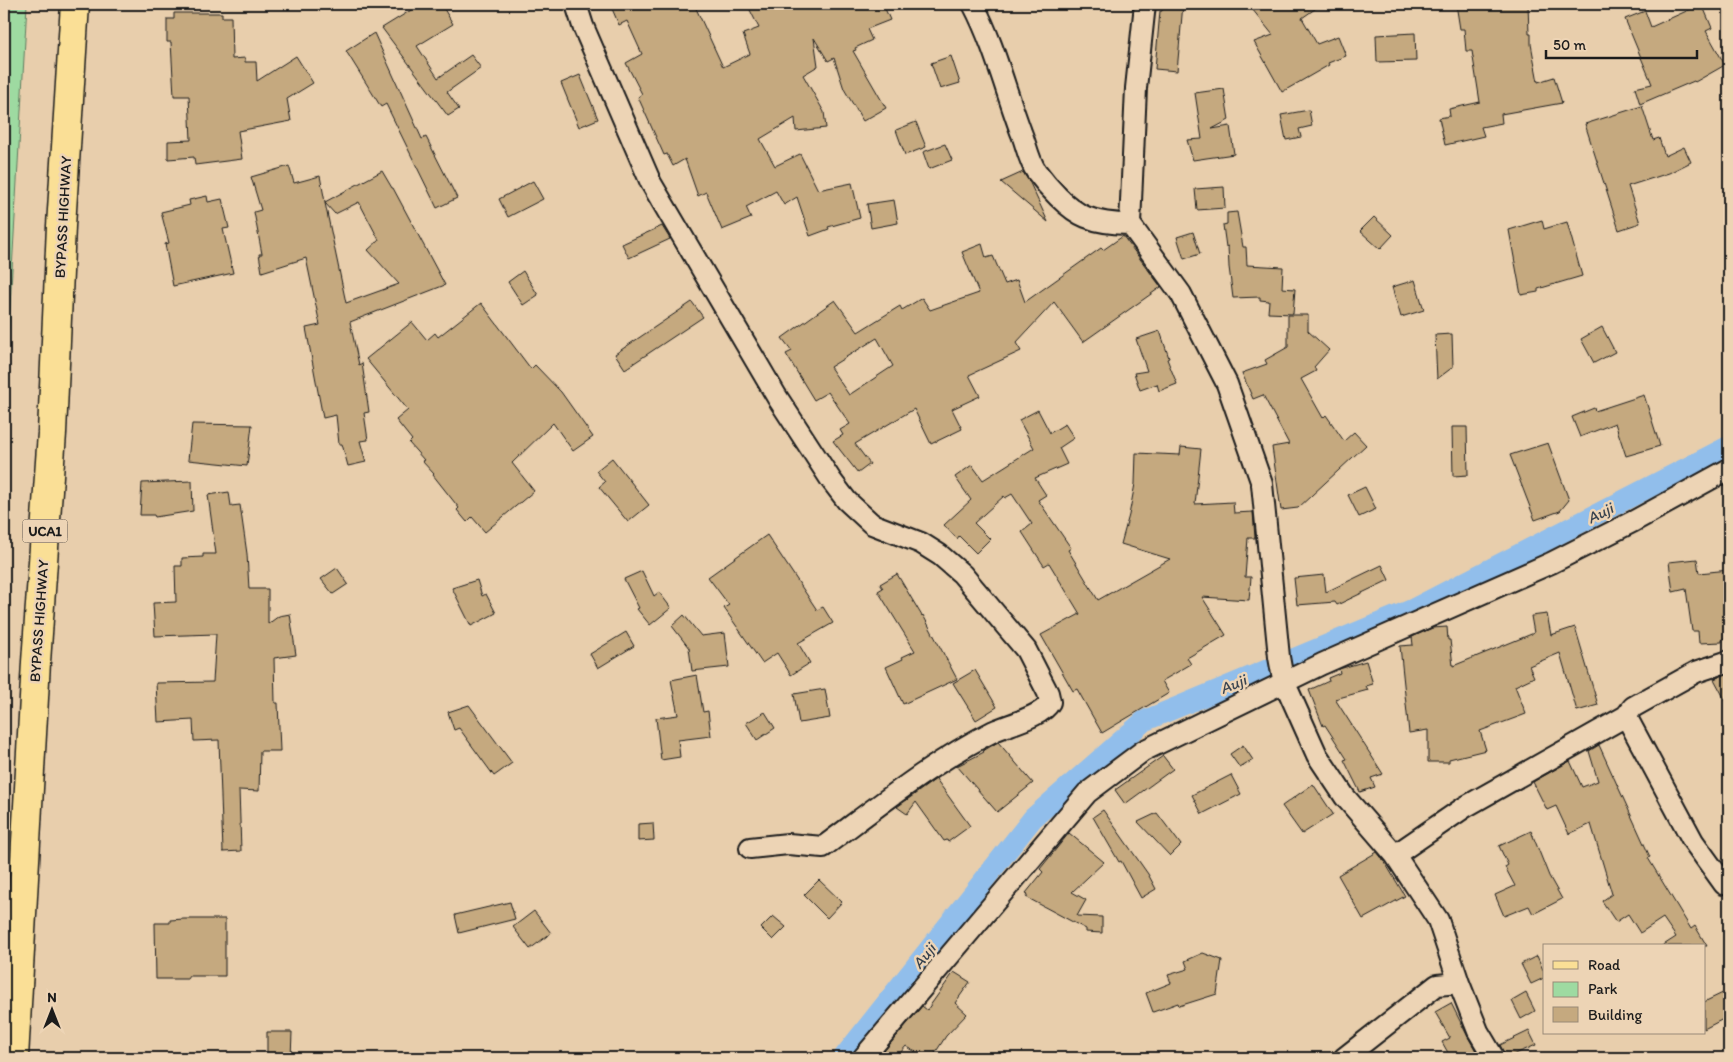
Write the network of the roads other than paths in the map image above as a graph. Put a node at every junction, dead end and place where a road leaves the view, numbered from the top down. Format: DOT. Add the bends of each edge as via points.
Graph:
graph roads {
  1 [pos="76,4"];
  2 [pos="576,4"];
  3 [pos="973,4"];
  4 [pos="1145,4"];
  5 [pos="1130,224"];
  6 [pos="1729,468"];
  7 [pos="1729,662"];
  8 [pos="1284,681"];
  9 [pos="1626,716"];
  10 [pos="750,848"];
  11 [pos="1395,854"];
  12 [pos="1729,883"];
  13 [pos="1459,983"];
  14 [pos="14,1058"];
  15 [pos="863,1058"];
  16 [pos="1344,1058"];
  17 [pos="1494,1058"];
  1 -- 14 [label="main road, BYPASS HIGHWAY / UCA1"];
  2 -- 10 [label="street" via="651,183 831,480 847,501 872,524 921,543 962,574 1026,650 1050,702 1037,713 994,731 923,774 823,847 788,844"];
  3 -- 5 [label="street" via="1000,69 1035,170 1063,202 1084,217 1104,223"];
  4 -- 5 [label="street" via="1136,88"];
  5 -- 8 [label="street" via="1181,294 1227,384 1262,484"];
  6 -- 8 [label="street" via="1551,563"];
  7 -- 9 [label="street" via="1696,672 1633,707"];
  8 -- 11 [label="street" via="1317,755 1345,797"];
  8 -- 15 [label="street" via="1143,751 1087,793"];
  9 -- 11 [label="street" via="1465,808"];
  9 -- 12 [label="street" via="1693,841 1724,884"];
  11 -- 13 [label="street" via="1438,920"];
  13 -- 16 [label="street" via="1438,986"];
  13 -- 17 [label="street" via="1478,1031"];
}
